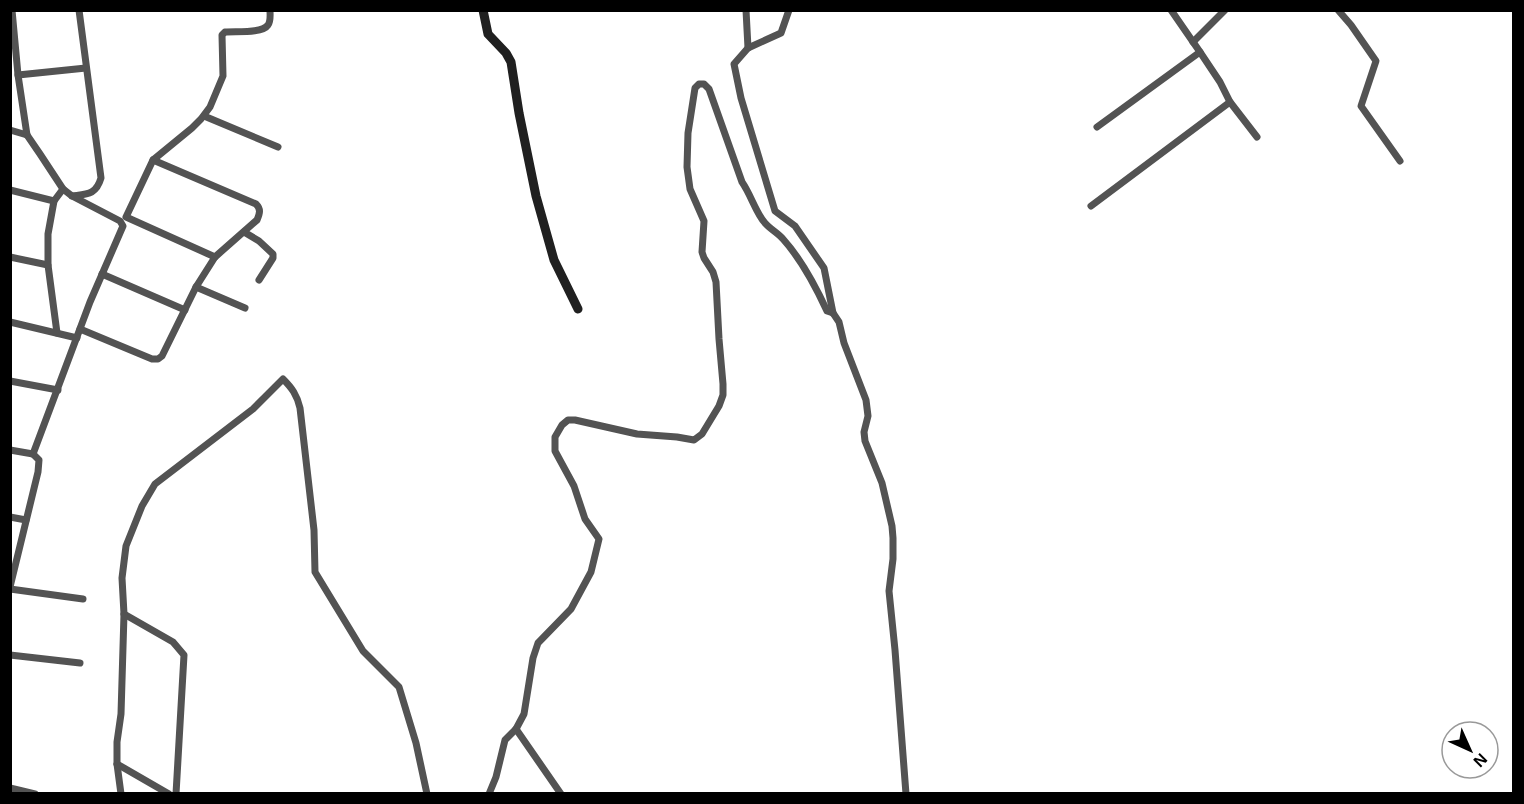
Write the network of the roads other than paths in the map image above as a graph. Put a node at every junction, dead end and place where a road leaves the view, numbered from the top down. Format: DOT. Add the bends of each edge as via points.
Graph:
graph roads {
  1 [pos="12,10"];
  2 [pos="80,10"];
  3 [pos="270,10"];
  4 [pos="483,10"];
  5 [pos="746,10"];
  6 [pos="789,10"];
  7 [pos="1171,10"];
  8 [pos="1225,10"];
  9 [pos="1338,10"];
  10 [pos="1193,42"];
  11 [pos="748,48"];
  12 [pos="1200,52"];
  13 [pos="14,61"];
  14 [pos="86,68"];
  15 [pos="18,75"];
  16 [pos="1230,102"];
  17 [pos="204,116"];
  18 [pos="1097,127"];
  19 [pos="10,130"];
  20 [pos="27,135"];
  21 [pos="1257,137"];
  22 [pos="278,147"];
  23 [pos="153,160"];
  24 [pos="1400,161"];
  25 [pos="63,189"];
  26 [pos="10,190"];
  27 [pos="72,196"];
  28 [pos="54,201"];
  29 [pos="1091,206"];
  30 [pos="126,217"];
  31 [pos="123,226"];
  32 [pos="244,232"];
  33 [pos="10,257"];
  34 [pos="214,257"];
  35 [pos="48,265"];
  36 [pos="102,274"];
  37 [pos="259,280"];
  38 [pos="196,287"];
  39 [pos="245,308"];
  40 [pos="578,309"];
  41 [pos="185,310"];
  42 [pos="833,313"];
  43 [pos="10,322"];
  44 [pos="80,329"];
  45 [pos="57,333"];
  46 [pos="77,338"];
  47 [pos="10,381"];
  48 [pos="58,390"];
  49 [pos="10,450"];
  50 [pos="33,454"];
  51 [pos="10,517"];
  52 [pos="26,520"];
  53 [pos="10,588"];
  54 [pos="82,599"];
  55 [pos="124,614"];
  56 [pos="10,655"];
  57 [pos="80,663"];
  58 [pos="516,729"];
  59 [pos="117,764"];
  60 [pos="10,788"];
  61 [pos="35,794"];
  62 [pos="121,794"];
  63 [pos="169,794"];
  64 [pos="176,794"];
  65 [pos="427,794"];
  66 [pos="489,794"];
  67 [pos="561,794"];
  68 [pos="906,794"];
  1 -- 13 [label="street"];
  2 -- 14 [label="street"];
  3 -- 17 [label="street" via="265,28 222,35 223,76"];
  4 -- 40 [label="street" via="488,34 511,62 536,196 554,260"];
  5 -- 11 [label="street"];
  6 -- 11 [label="street" via="781,33"];
  7 -- 10 [label="street"];
  8 -- 10 [label="street"];
  9 -- 24 [label="street" via="1376,61 1361,106"];
  10 -- 12 [label="street"];
  11 -- 42 [label="street" via="734,64 775,211 795,226 824,268"];
  12 -- 16 [label="street"];
  12 -- 18 [label="street"];
  13 -- 15 [label="street"];
  14 -- 15 [label="street"];
  14 -- 27 [label="street" via="101,178 94,191"];
  15 -- 20 [label="street"];
  16 -- 21 [label="street"];
  16 -- 29 [label="street"];
  17 -- 22 [label="street"];
  17 -- 23 [label="street"];
  19 -- 20 [label="street"];
  20 -- 25 [label="street"];
  23 -- 30 [label="street"];
  23 -- 32 [label="street" via="256,204 260,213"];
  25 -- 27 [label="street"];
  25 -- 28 [label="street"];
  26 -- 28 [label="street"];
  27 -- 31 [label="street"];
  28 -- 35 [label="street"];
  30 -- 31 [label="street"];
  30 -- 34 [label="street"];
  31 -- 36 [label="street"];
  32 -- 34 [label="street"];
  32 -- 37 [label="street" via="273,254"];
  33 -- 35 [label="street"];
  34 -- 38 [label="street"];
  35 -- 45 [label="street"];
  36 -- 41 [label="street"];
  36 -- 44 [label="street"];
  38 -- 39 [label="street"];
  38 -- 41 [label="street"];
  41 -- 44 [label="street" via="162,356 156,360"];
  42 -- 58 [label="street" via="827,311 812,278 761,217 742,182 709,89 699,84 695,88 688,133 687,167 690,189 704,221 702,252 716,282 723,395 702,434 694,440 637,434 575,420 562,425 555,437 555,451 574,486 585,519 599,539 591,572 571,609 538,643 524,714"];
  42 -- 68 [label="street" via="866,400 865,441 882,483 892,526 889,591"];
  43 -- 45 [label="street"];
  44 -- 46 [label="street"];
  45 -- 46 [label="street"];
  46 -- 48 [label="street"];
  47 -- 48 [label="street"];
  48 -- 50 [label="street"];
  49 -- 50 [label="street"];
  50 -- 52 [label="street" via="39,460 38,472"];
  51 -- 52 [label="street"];
  52 -- 53 [label="street"];
  53 -- 54 [label="street"];
  55 -- 59 [label="street"];
  55 -- 64 [label="street" via="173,642 184,655"];
  55 -- 65 [label="street" via="122,578 126,546 155,484 253,409 283,379 293,389 300,408 315,572 363,651 399,687"];
  56 -- 57 [label="street"];
  58 -- 66 [label="street" via="505,740"];
  58 -- 67 [label="street"];
  59 -- 62 [label="street"];
  59 -- 63 [label="street"];
  60 -- 61 [label="street"];
}
